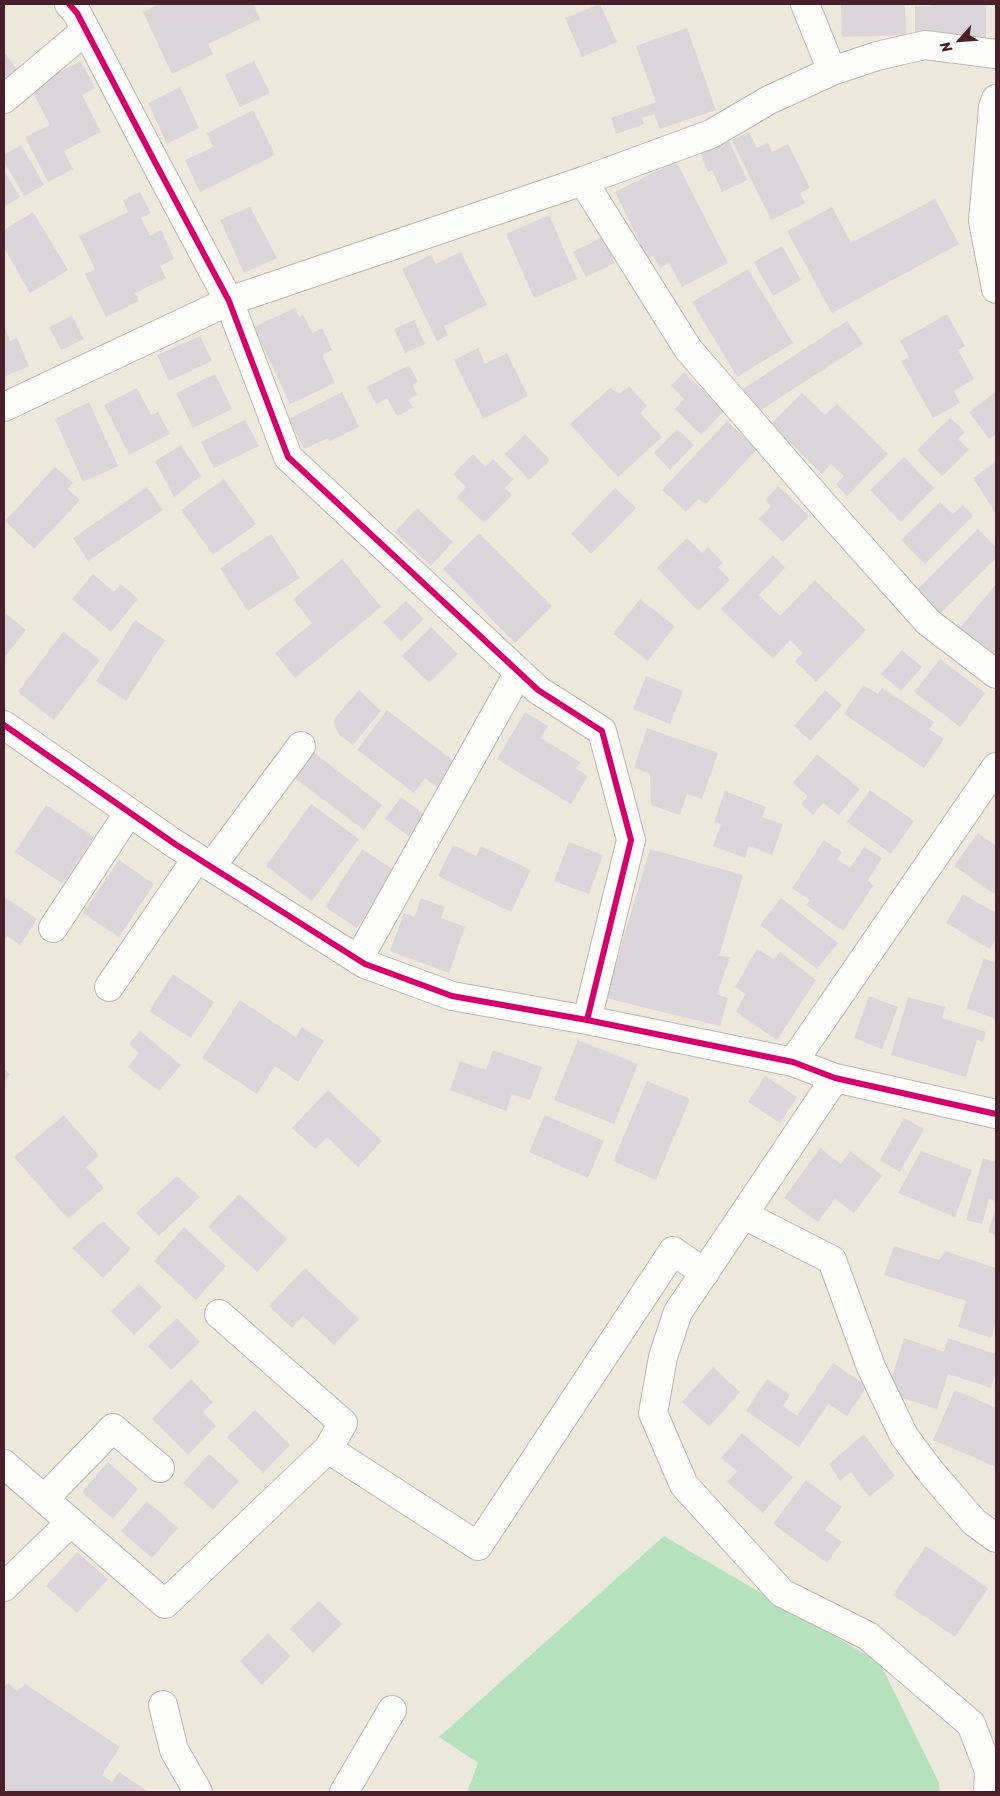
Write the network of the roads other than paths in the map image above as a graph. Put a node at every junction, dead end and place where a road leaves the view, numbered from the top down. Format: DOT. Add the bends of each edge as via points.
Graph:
graph roads {
  1 [pos="69,4"];
  2 [pos="805,4"];
  3 [pos="86,30"];
  4 [pos="996,54"];
  5 [pos="832,71"];
  6 [pos="4,99"];
  7 [pos="996,99"];
  8 [pos="583,181"];
  9 [pos="996,289"];
  10 [pos="229,301"];
  11 [pos="4,407"];
  12 [pos="519,672"];
  13 [pos="996,674"];
  14 [pos="4,725"];
  15 [pos="301,746"];
  16 [pos="996,767"];
  17 [pos="129,812"];
  18 [pos="204,863"];
  19 [pos="53,928"];
  20 [pos="358,960"];
  21 [pos="109,987"];
  22 [pos="587,1020"];
  23 [pos="793,1062"];
  24 [pos="835,1078"];
  25 [pos="996,1114"];
  26 [pos="744,1215"];
  27 [pos="705,1273"];
  28 [pos="219,1314"];
  29 [pos="328,1449"];
  30 [pos="4,1464"];
  31 [pos="160,1468"];
  32 [pos="44,1499"];
  33 [pos="71,1522"];
  34 [pos="996,1538"];
  35 [pos="4,1587"];
  36 [pos="163,1705"];
  37 [pos="392,1710"];
  38 [pos="198,1792"];
  39 [pos="344,1792"];
  40 [pos="988,1792"];
  1 -- 3 [label="street" via="78,12"];
  2 -- 5 [label="street"];
  3 -- 6 [label="street"];
  3 -- 10 [label="street"];
  4 -- 5 [label="street" via="926,45"];
  5 -- 8 [label="street" via="769,100 712,134"];
  7 -- 9 [label="street" via="983,221"];
  8 -- 10 [label="street"];
  8 -- 13 [label="street" via="688,349 928,622"];
  10 -- 11 [label="street"];
  10 -- 12 [label="street" via="288,457"];
  12 -- 20 [label="street"];
  12 -- 22 [label="street" via="538,690 602,731 631,840"];
  14 -- 17 [label="street"];
  15 -- 18 [label="street"];
  16 -- 23 [label="street"];
  17 -- 18 [label="street"];
  17 -- 19 [label="street"];
  18 -- 20 [label="street"];
  18 -- 21 [label="street"];
  20 -- 22 [label="street" via="452,996"];
  22 -- 23 [label="street"];
  23 -- 24 [label="street"];
  24 -- 25 [label="street"];
  24 -- 26 [label="street"];
  26 -- 27 [label="street"];
  26 -- 34 [label="street" via="832,1260 871,1367 904,1436 974,1522"];
  27 -- 29 [label="street" via="673,1251 478,1546"];
  27 -- 40 [label="street" via="678,1312 663,1357 653,1413 684,1485 782,1593 868,1636 971,1724 989,1771"];
  28 -- 29 [label="street" via="343,1422"];
  29 -- 33 [label="street" via="165,1604"];
  30 -- 32 [label="street"];
  31 -- 32 [label="street" via="113,1428"];
  32 -- 33 [label="street"];
  33 -- 35 [label="street"];
  36 -- 38 [label="street" via="174,1750"];
  37 -- 39 [label="street"];
}
